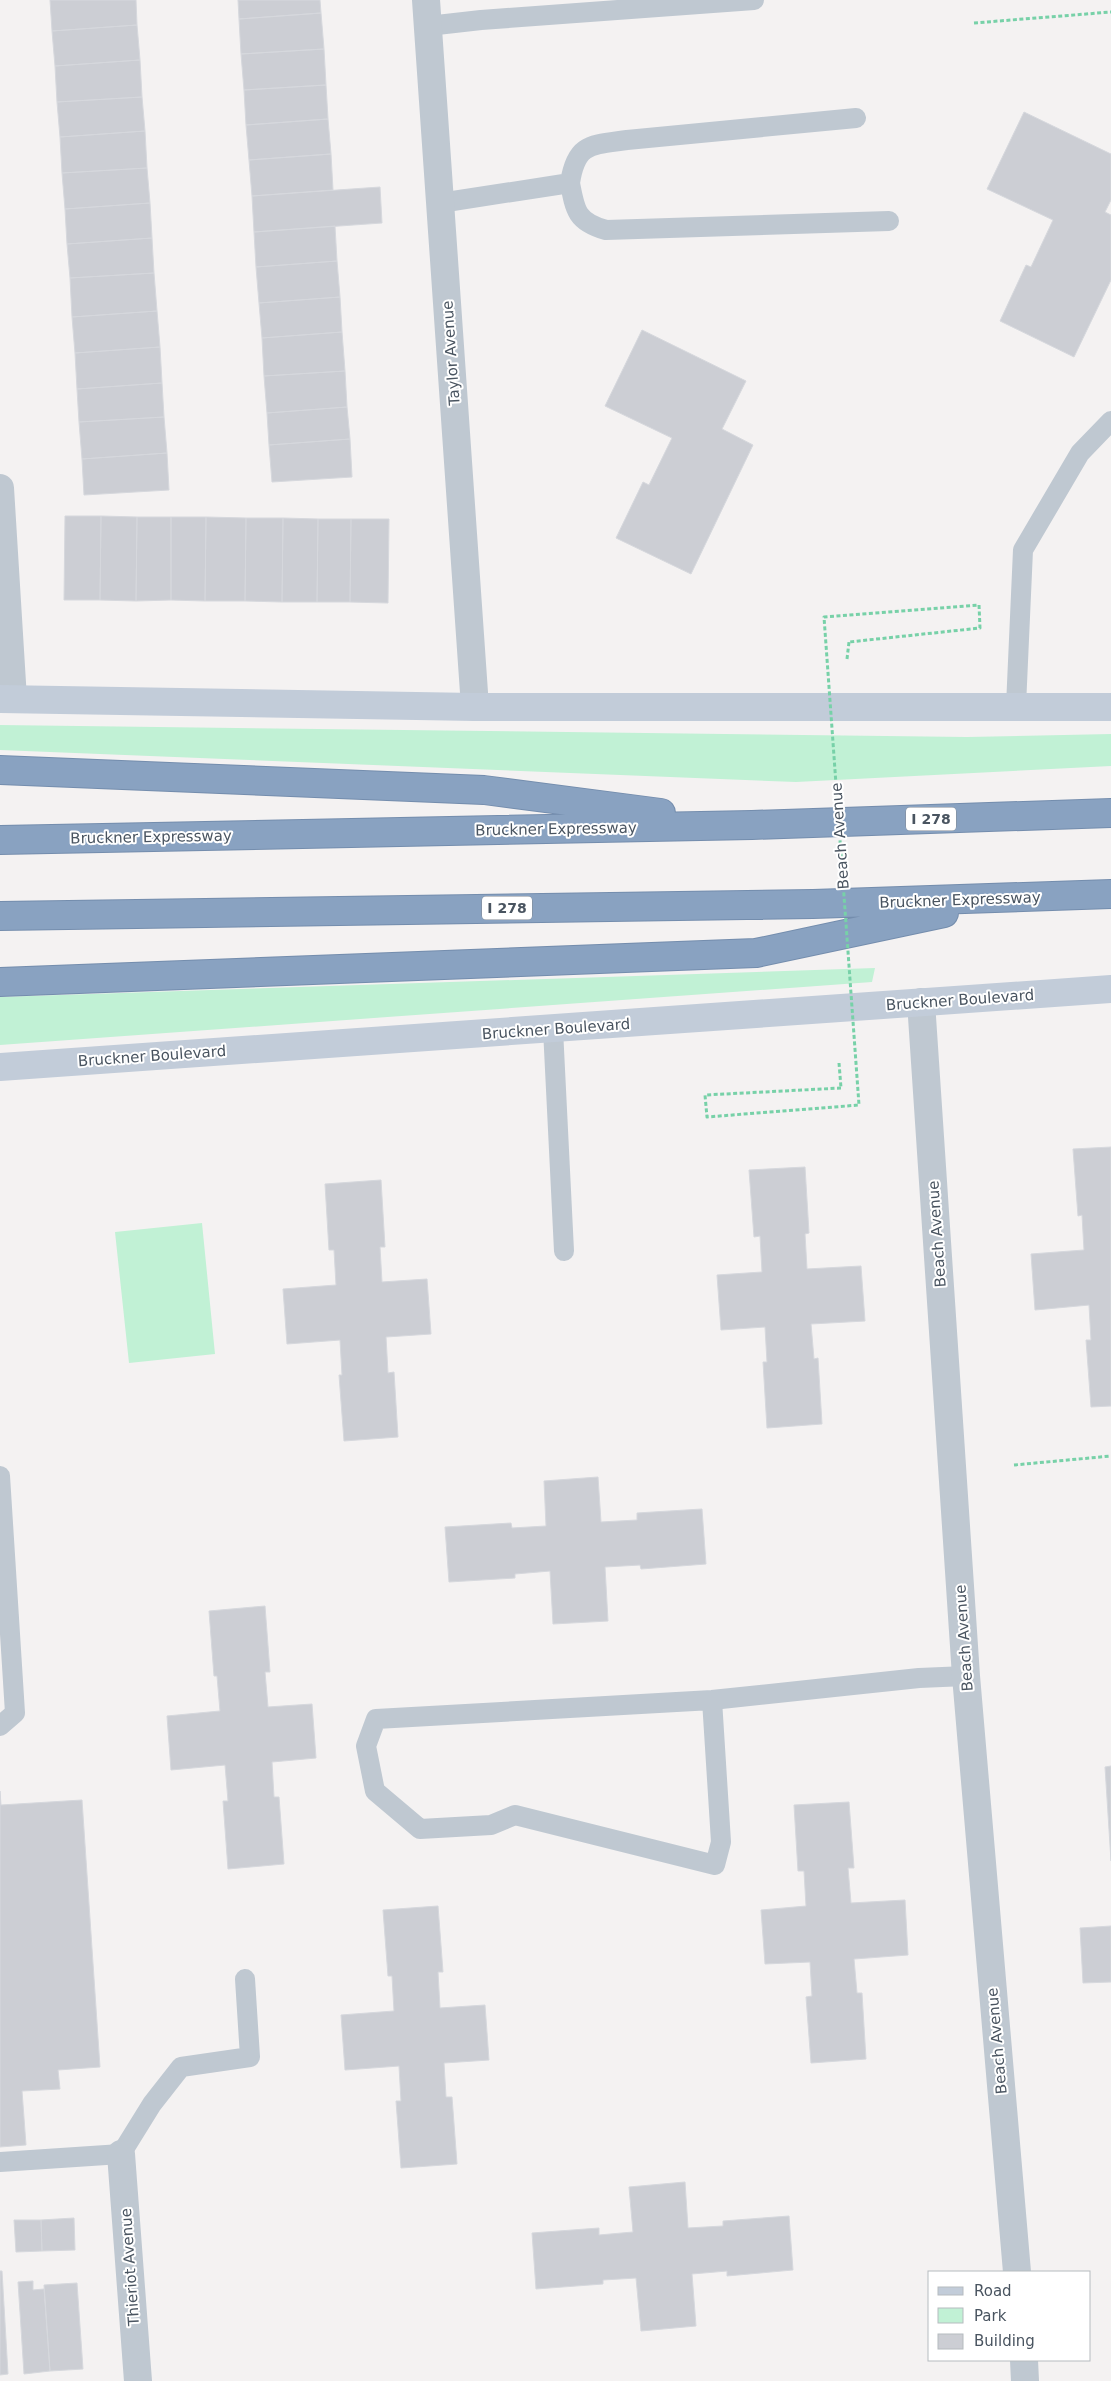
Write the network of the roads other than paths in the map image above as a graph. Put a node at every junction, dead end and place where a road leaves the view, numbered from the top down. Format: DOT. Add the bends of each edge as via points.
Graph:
graph roads {
  1 [pos="754,0"];
  2 [pos="427,13"];
  3 [pos="856,118"];
  4 [pos="570,183"];
  5 [pos="440,203"];
  6 [pos="889,221"];
  7 [pos="1111,421"];
  8 [pos="0,488"];
  9 [pos="7,699"];
  10 [pos="1016,706"];
  11 [pos="475,707"];
  12 [pos="1111,707"];
  13 [pos="0,770"];
  14 [pos="1111,813"];
  15 [pos="752,825"];
  16 [pos="0,840"];
  17 [pos="1111,894"];
  18 [pos="1013,899"];
  19 [pos="0,916"];
  20 [pos="0,982"];
  21 [pos="1111,989"];
  22 [pos="921,1002"];
  23 [pos="553,1029"];
  24 [pos="0,1067"];
  25 [pos="564,1251"];
  26 [pos="0,1476"];
  27 [pos="966,1676"];
  28 [pos="712,1700"];
  29 [pos="0,1726"];
  30 [pos="245,1979"];
  31 [pos="121,2154"];
  32 [pos="0,2162"];
  33 [pos="1016,2271"];
  34 [pos="1024,2361"];
  35 [pos="138,2381"];
  36 [pos="1025,2381"];
  1 -- 2 [label="lane" via="481,20"];
  2 -- 5 [label="street, Taylor Avenue"];
  3 -- 4 [label="lane" via="596,145 579,154 573,164"];
  4 -- 5 [label="lane"];
  4 -- 6 [label="lane" via="574,209 588,225 606,230"];
  5 -- 11 [label="street, Taylor Avenue"];
  7 -- 10 [label="lane" via="1080,453 1022,550"];
  8 -- 9 [label="street"];
  9 -- 11 [label="main road"];
  10 -- 11 [label="main road"];
  10 -- 12 [label="main road"];
  13 -- 15 [label="highway" via="484,790"];
  14 -- 15 [label="highway, Bruckner Expressway / I 278"];
  15 -- 16 [label="highway, Bruckner Expressway / I 278"];
  17 -- 18 [label="highway, Bruckner Expressway / I 278"];
  18 -- 19 [label="highway, Bruckner Expressway / I 278"];
  18 -- 20 [label="highway" via="756,953"];
  21 -- 22 [label="main road, Bruckner Boulevard"];
  22 -- 23 [label="main road, Bruckner Boulevard"];
  22 -- 27 [label="street, Beach Avenue"];
  23 -- 24 [label="main road, Bruckner Boulevard"];
  23 -- 25 [label="lane"];
  26 -- 29 [label="lane" via="15,1713"];
  27 -- 28 [label="lane"];
  27 -- 33 [label="street, Beach Avenue"];
  28 -- 28 [label="lane" via="376,1719 366,1746 375,1791 420,1829 491,1825 515,1815 715,1865 721,1842"];
  30 -- 31 [label="lane" via="250,2057 181,2067 152,2104"];
  31 -- 32 [label="lane"];
  31 -- 35 [label="street, Thieriot Avenue"];
  34 -- 36 [label="street"];
}
